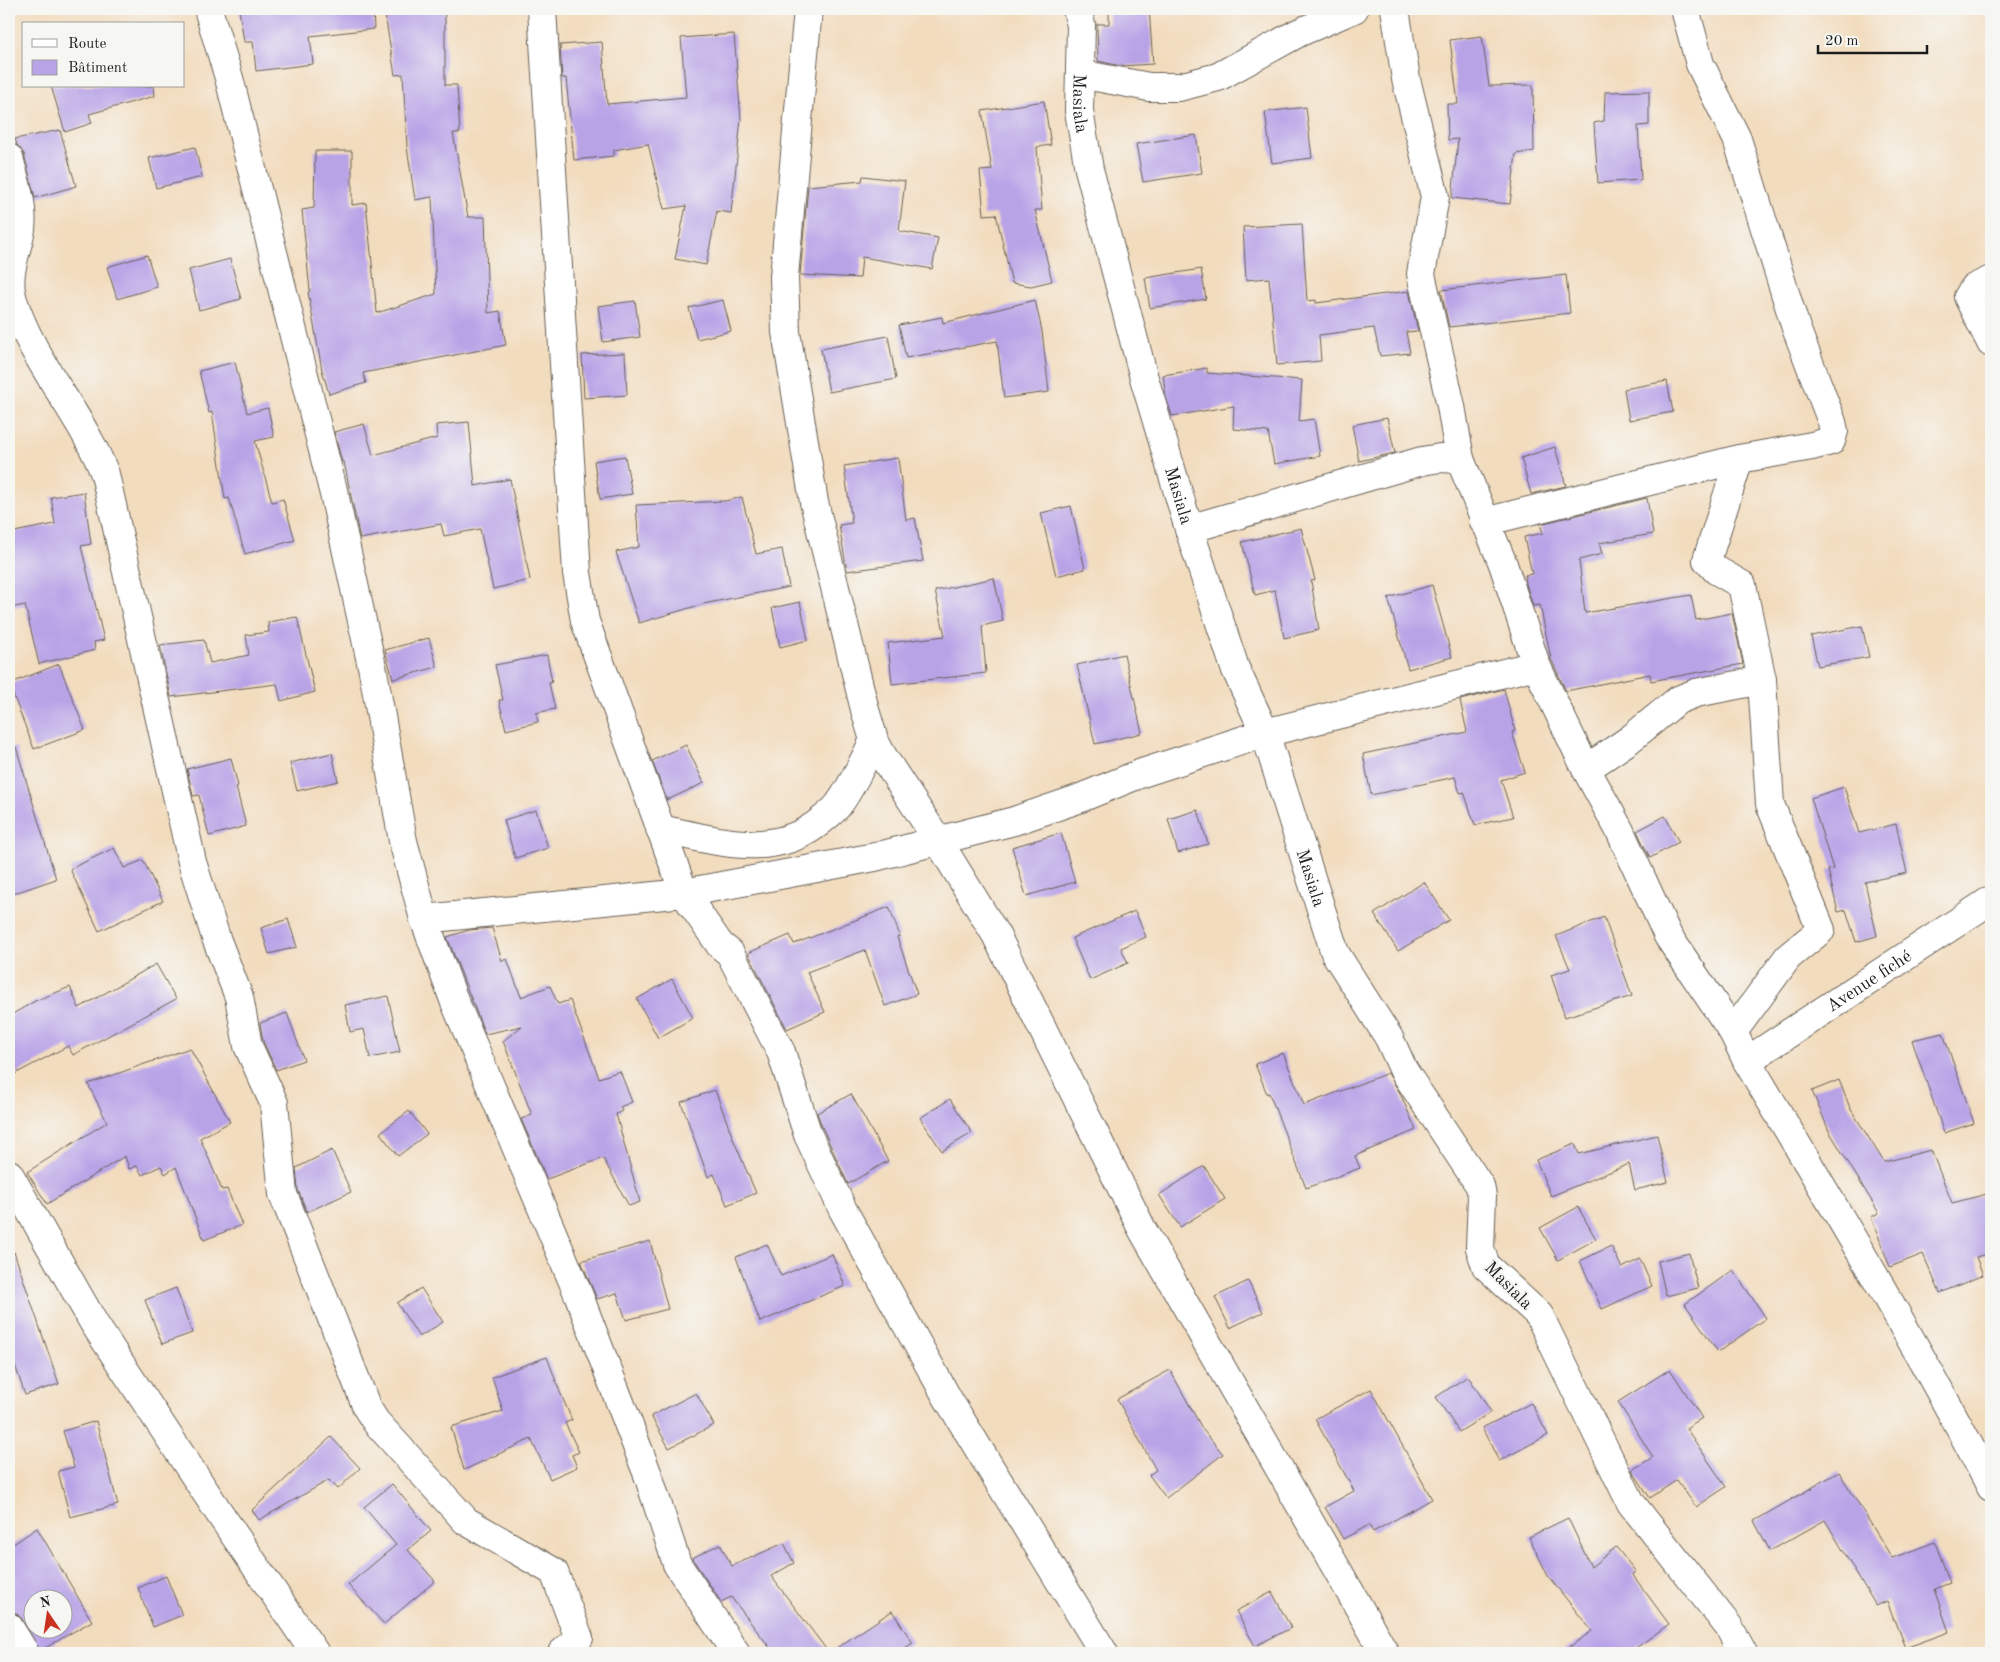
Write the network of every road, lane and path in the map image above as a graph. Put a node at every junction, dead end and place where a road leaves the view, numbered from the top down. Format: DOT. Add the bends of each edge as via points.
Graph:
graph roads {
  1 [pos="208,9"];
  2 [pos="542,9"];
  3 [pos="808,9"];
  4 [pos="1077,9"];
  5 [pos="1354,9"];
  6 [pos="1392,9"];
  7 [pos="1685,9"];
  8 [pos="1080,74"];
  9 [pos="9,158"];
  10 [pos="1991,280"];
  11 [pos="1991,343"];
  12 [pos="1460,459"];
  13 [pos="1739,459"];
  14 [pos="1484,522"];
  15 [pos="1188,529"];
  16 [pos="1536,665"];
  17 [pos="1762,680"];
  18 [pos="1265,733"];
  19 [pos="874,740"];
  20 [pos="1586,769"];
  21 [pos="660,829"];
  22 [pos="940,842"];
  23 [pos="684,893"];
  24 [pos="1990,907"];
  25 [pos="424,918"];
  26 [pos="1734,1032"];
  27 [pos="1747,1061"];
  28 [pos="9,1174"];
  29 [pos="1991,1487"];
  30 [pos="9,1627"];
  31 [pos="26,1653"];
  32 [pos="315,1653"];
  33 [pos="562,1653"];
  34 [pos="736,1653"];
  35 [pos="1104,1653"];
  36 [pos="1385,1653"];
  37 [pos="1743,1653"];
  1 -- 25 [label="street" via="229,78 335,498 373,671 403,841"];
  2 -- 21 [label="street" via="577,573 585,621"];
  3 -- 19 [label="street" via="784,277 786,332 814,502"];
  4 -- 8 [label="street, Masiala" via="1081,25"];
  5 -- 8 [label="street" via="1298,34 1218,77 1179,87 1148,87"];
  6 -- 12 [label="street" via="1435,197 1421,274"];
  7 -- 13 [label="street" via="1700,64 1737,139 1796,328 1834,431 1832,440"];
  8 -- 15 [label="street, Masiala" via="1079,111 1089,168"];
  9 -- 33 [label="street" via="20,200 21,227 11,269 12,298 35,349 95,449 104,474 192,862 239,997 248,1046 274,1103 283,1194 370,1415 466,1521 554,1572 579,1638"];
  10 -- 11 [label="street" via="1974,288 1968,297"];
  12 -- 14 [label="street"];
  12 -- 15 [label="street" via="1440,458 1408,464"];
  13 -- 14 [label="street"];
  13 -- 17 [label="street" via="1707,560 1716,570 1742,585"];
  14 -- 16 [label="street" via="1503,564"];
  15 -- 18 [label="street, Masiala" via="1236,668"];
  16 -- 18 [label="street"];
  16 -- 20 [label="street"];
  17 -- 20 [label="street" via="1696,692 1678,700 1629,740"];
  17 -- 26 [label="street" via="1770,804 1821,930 1788,957"];
  18 -- 22 [label="street" via="1142,773 1014,821"];
  18 -- 37 [label="street, Masiala" via="1335,953 1389,1038 1404,1071 1480,1186 1480,1248 1486,1266 1538,1315 1631,1502 1729,1627"];
  19 -- 21 [label="street" via="838,806 814,827 788,840 738,845"];
  19 -- 22 [label="street"];
  20 -- 26 [label="street" via="1620,831 1668,936"];
  21 -- 23 [label="street"];
  22 -- 23 [label="street"];
  22 -- 36 [label="street" via="996,935 1142,1229"];
  23 -- 25 [label="street"];
  23 -- 35 [label="street" via="720,945 730,953 781,1052 808,1135 848,1219 948,1399"];
  24 -- 27 [label="street, Avenue fiché"];
  25 -- 34 [label="street" via="454,1000 579,1296 648,1475 677,1564"];
  26 -- 27 [label="street"];
  27 -- 29 [label="street" via="1950,1407"];
  28 -- 32 [label="street" via="95,1324"];
  30 -- 31 [label="street"];
}
